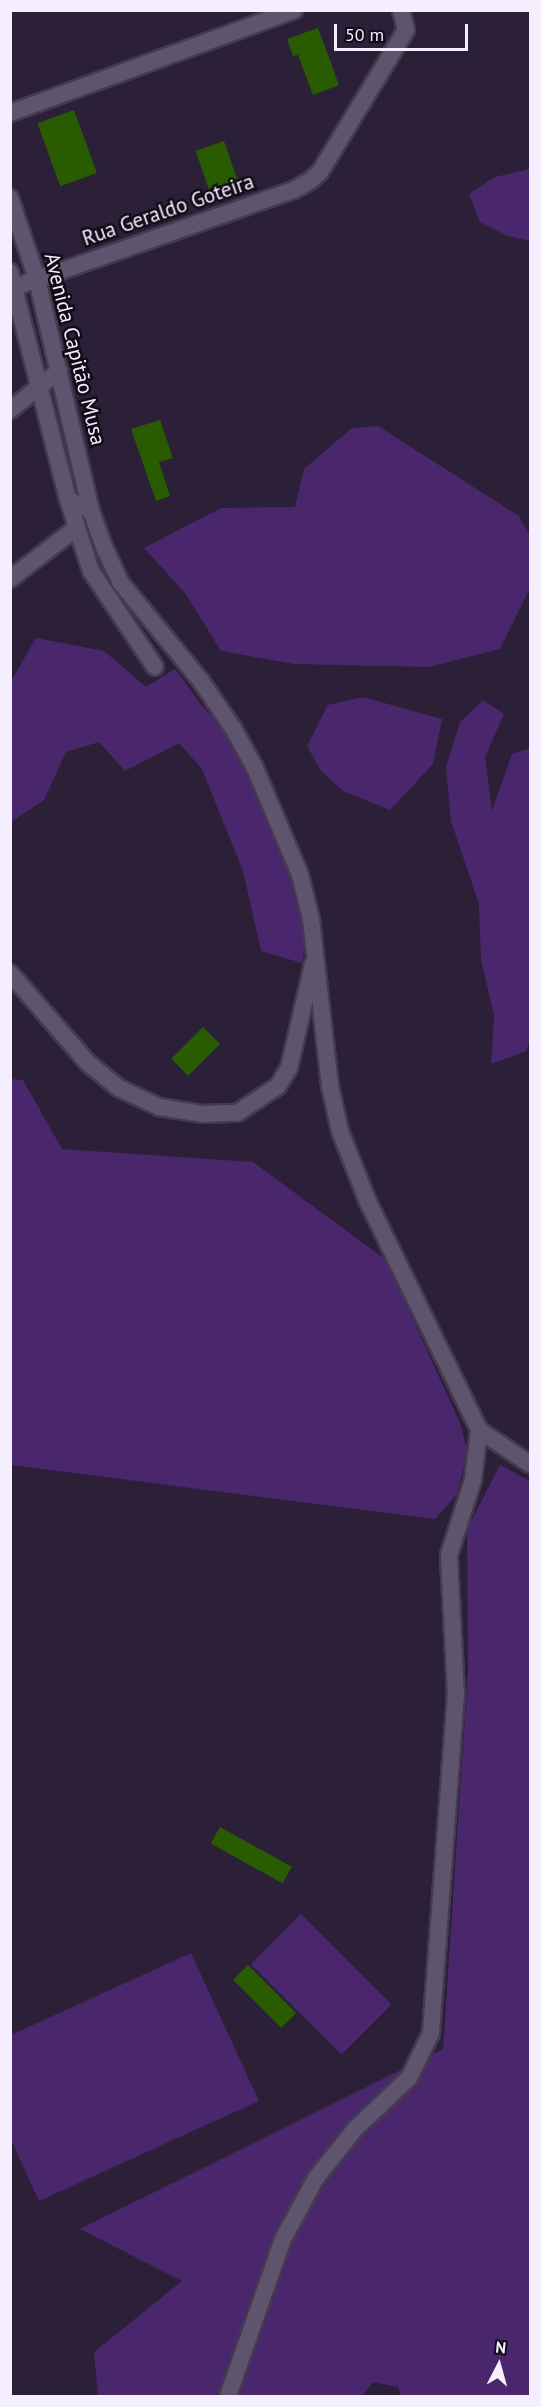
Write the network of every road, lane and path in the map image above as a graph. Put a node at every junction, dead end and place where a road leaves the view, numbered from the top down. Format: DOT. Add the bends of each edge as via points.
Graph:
graph roads {
  1 [pos="294,10"];
  2 [pos="401,10"];
  3 [pos="10,113"];
  4 [pos="10,198"];
  5 [pos="16,232"];
  6 [pos="37,279"];
  7 [pos="13,280"];
  8 [pos="59,371"];
  9 [pos="38,390"];
  10 [pos="10,410"];
  11 [pos="68,499"];
  12 [pos="91,511"];
  13 [pos="75,529"];
  14 [pos="10,579"];
  15 [pos="155,667"];
  16 [pos="315,954"];
  17 [pos="10,973"];
  18 [pos="479,1430"];
  19 [pos="531,1464"];
  20 [pos="228,2397"];
  1 -- 3 [label="street"];
  2 -- 6 [label="street, Rua Geraldo Goteira" via="406,30 320,172 311,180 294,190"];
  4 -- 5 [label="street, Avenida Capitão Musa"];
  5 -- 6 [label="street, Avenida Capitão Musa"];
  6 -- 7 [label="street, Rua Geraldo Goteira"];
  6 -- 8 [label="street, Avenida Capitão Musa"];
  7 -- 9 [label="street, Avenida Capitão Musa"];
  8 -- 9 [label="street"];
  8 -- 12 [label="street, Avenida Capitão Musa"];
  9 -- 10 [label="street"];
  9 -- 11 [label="street, Avenida Capitão Musa"];
  11 -- 12 [label="street"];
  11 -- 13 [label="street, Avenida Capitão Musa"];
  12 -- 16 [label="street, Avenida Capitão Musa" via="120,582 201,681 255,768 300,876"];
  13 -- 14 [label="street"];
  13 -- 15 [label="street, Avenida Capitão Musa" via="91,571"];
  16 -- 17 [label="street" via="289,1068 278,1086 237,1113 203,1114 159,1107 119,1088 88,1063 21,981"];
  16 -- 18 [label="street, Avenida Capitão Musa" via="330,1086 340,1131 406,1286"];
  18 -- 19 [label="street"];
  18 -- 20 [label="street" via="473,1480 449,1555 456,1695 431,2033 409,2078 355,2129 316,2178 283,2239"];
}
